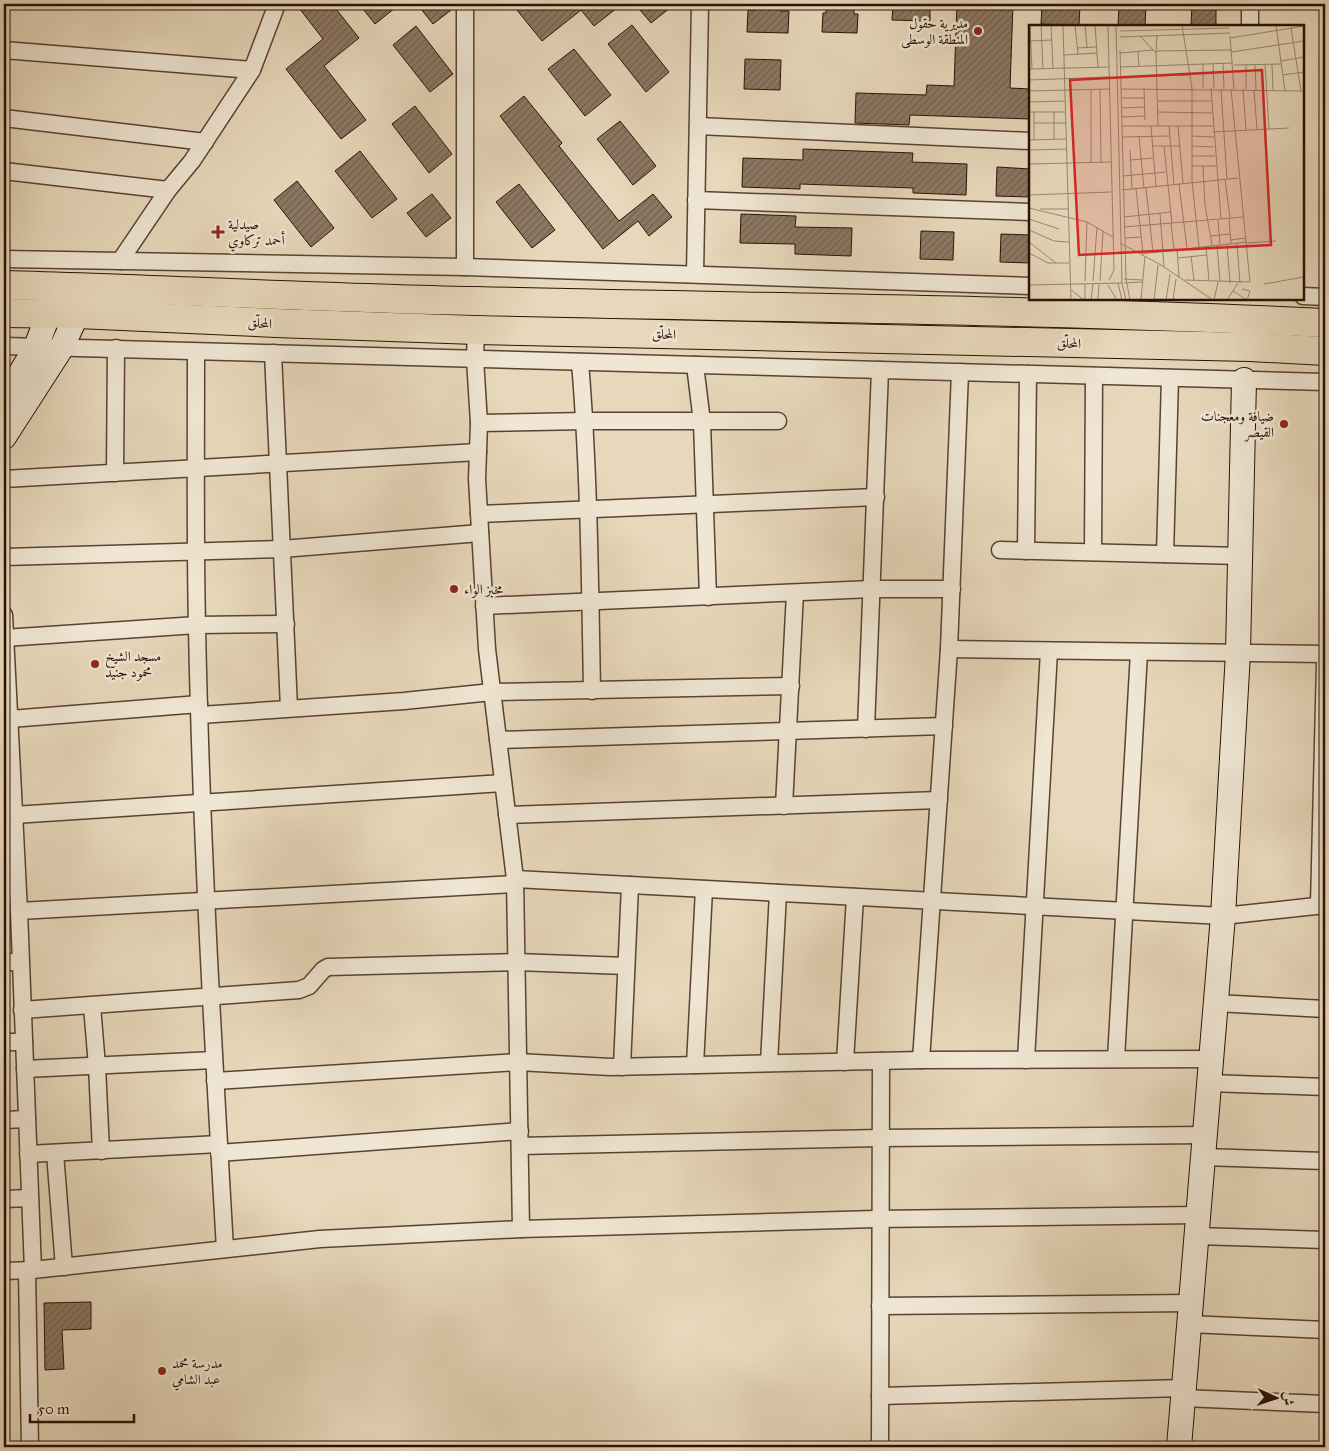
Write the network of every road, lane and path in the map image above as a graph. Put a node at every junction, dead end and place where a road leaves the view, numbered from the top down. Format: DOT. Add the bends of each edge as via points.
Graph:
graph roads {
  1 [pos="277,4"];
  2 [pos="465,4"];
  3 [pos="700,4"];
  4 [pos="1250,4"];
  5 [pos="1250,25"];
  6 [pos="4,50"];
  7 [pos="252,70"];
  8 [pos="4,118"];
  9 [pos="698,126"];
  10 [pos="1029,141"];
  11 [pos="205,142"];
  12 [pos="4,171"];
  13 [pos="168,190"];
  14 [pos="696,200"];
  15 [pos="1029,212"];
  16 [pos="4,259"];
  17 [pos="120,261"];
  18 [pos="464,266"];
  19 [pos="695,274"];
  20 [pos="4,285"];
  21 [pos="1029,286"];
  22 [pos="1304,296"];
  23 [pos="1325,296"];
  24 [pos="4,313"];
  25 [pos="49,313"];
  26 [pos="77,314"];
  27 [pos="1325,323"];
  28 [pos="476,330"];
  29 [pos="4,346"];
  30 [pos="36,347"];
  31 [pos="62,348"];
  32 [pos="116,348"];
  33 [pos="1325,351"];
  34 [pos="196,352"];
  35 [pos="273,353"];
  36 [pos="475,359"];
  37 [pos="580,362"];
  38 [pos="695,365"];
  39 [pos="880,370"];
  40 [pos="960,372"];
  41 [pos="1028,374"];
  42 [pos="1094,376"];
  43 [pos="1170,378"];
  44 [pos="1244,380"];
  45 [pos="1325,382"];
  46 [pos="4,401"];
  47 [pos="585,421"];
  48 [pos="702,422"];
  49 [pos="778,422"];
  50 [pos="479,423"];
  51 [pos="4,437"];
  52 [pos="478,452"];
  53 [pos="278,465"];
  54 [pos="196,467"];
  55 [pos="116,472"];
  56 [pos="4,480"];
  57 [pos="876,497"];
  58 [pos="704,505"];
  59 [pos="588,510"];
  60 [pos="479,514"];
  61 [pos="480,534"];
  62 [pos="282,549"];
  63 [pos="1000,550"];
  64 [pos="1026,551"];
  65 [pos="196,552"];
  66 [pos="1093,552"];
  67 [pos="1165,554"];
  68 [pos="1241,556"];
  69 [pos="4,557"];
  70 [pos="872,589"];
  71 [pos="952,590"];
  72 [pos="795,593"];
  73 [pos="708,596"];
  74 [pos="590,602"];
  75 [pos="484,606"];
  76 [pos="4,615"];
  77 [pos="286,624"];
  78 [pos="196,625"];
  79 [pos="5,638"];
  80 [pos="949,649"];
  81 [pos="1049,651"];
  82 [pos="1139,652"];
  83 [pos="1238,653"];
  84 [pos="1325,654"];
  85 [pos="1325,663"];
  86 [pos="790,686"];
  87 [pos="592,691"];
  88 [pos="492,692"];
  89 [pos="289,708"];
  90 [pos="199,709"];
  91 [pos="10,719"];
  92 [pos="944,726"];
  93 [pos="866,729"];
  94 [pos="788,731"];
  95 [pos="498,740"];
  96 [pos="7,744"];
  97 [pos="503,783"];
  98 [pos="939,800"];
  99 [pos="203,802"];
  100 [pos="784,806"];
  101 [pos="14,815"];
  102 [pos="507,816"];
  103 [pos="515,882"];
  104 [pos="630,885"];
  105 [pos="704,889"];
  106 [pos="778,893"];
  107 [pos="855,897"];
  108 [pos="207,900"];
  109 [pos="932,901"];
  110 [pos="1322,905"];
  111 [pos="1036,906"];
  112 [pos="1124,910"];
  113 [pos="19,911"];
  114 [pos="1223,916"];
  115 [pos="4,962"];
  116 [pos="20,962"];
  117 [pos="516,962"];
  118 [pos="626,966"];
  119 [pos="211,998"];
  120 [pos="1216,1003"];
  121 [pos="92,1006"];
  122 [pos="1325,1009"];
  123 [pos="22,1010"];
  124 [pos="4,1042"];
  125 [pos="24,1042"];
  126 [pos="1116,1059"];
  127 [pos="1212,1059"];
  128 [pos="214,1060"];
  129 [pos="921,1060"];
  130 [pos="1026,1060"];
  131 [pos="880,1061"];
  132 [pos="518,1062"];
  133 [pos="845,1062"];
  134 [pos="769,1063"];
  135 [pos="695,1065"];
  136 [pos="97,1066"];
  137 [pos="622,1067"];
  138 [pos="24,1070"];
  139 [pos="215,1081"];
  140 [pos="1209,1083"];
  141 [pos="1325,1087"];
  142 [pos="26,1119"];
  143 [pos="4,1120"];
  144 [pos="880,1138"];
  145 [pos="520,1139"];
  146 [pos="1204,1146"];
  147 [pos="219,1149"];
  148 [pos="101,1151"];
  149 [pos="55,1153"];
  150 [pos="28,1154"];
  151 [pos="1325,1161"];
  152 [pos="30,1198"];
  153 [pos="4,1199"];
  154 [pos="879,1220"];
  155 [pos="1197,1226"];
  156 [pos="522,1229"];
  157 [pos="1325,1240"];
  158 [pos="225,1249"];
  159 [pos="64,1267"];
  160 [pos="30,1270"];
  161 [pos="4,1271"];
  162 [pos="880,1306"];
  163 [pos="1190,1313"];
  164 [pos="1325,1330"];
  165 [pos="1183,1393"];
  166 [pos="880,1396"];
  167 [pos="1325,1404"];
  168 [pos="30,1447"];
  169 [pos="880,1447"];
  170 [pos="1178,1447"];
  1 -- 7 [label="street"];
  2 -- 18 [label="street"];
  3 -- 9 [label="street"];
  4 -- 5 [label="street"];
  6 -- 7 [label="street"];
  7 -- 11 [label="street"];
  8 -- 11 [label="street"];
  9 -- 10 [label="street"];
  9 -- 14 [label="street"];
  11 -- 13 [label="street"];
  12 -- 13 [label="street"];
  13 -- 17 [label="street"];
  14 -- 15 [label="street"];
  14 -- 19 [label="street"];
  16 -- 17 [label="street"];
  17 -- 18 [label="street"];
  18 -- 19 [label="street"];
  19 -- 21 [label="street"];
  20 -- 27 [label="highway, المحلّق"];
  22 -- 23 [label="street"];
  24 -- 25 [label="highway, المحلّق"];
  25 -- 26 [label="highway, المحلّق"];
  25 -- 30 [label="street"];
  26 -- 28 [label="highway, المحلّق"];
  26 -- 31 [label="street"];
  28 -- 33 [label="highway, المحلّق"];
  28 -- 36 [label="street"];
  29 -- 30 [label="street"];
  30 -- 31 [label="street"];
  30 -- 46 [label="street"];
  31 -- 32 [label="street"];
  31 -- 51 [label="street"];
  32 -- 34 [label="street"];
  32 -- 55 [label="street"];
  34 -- 35 [label="street"];
  34 -- 54 [label="street"];
  35 -- 36 [label="street"];
  35 -- 53 [label="street"];
  36 -- 37 [label="street"];
  36 -- 50 [label="street"];
  37 -- 38 [label="street"];
  37 -- 47 [label="street"];
  38 -- 39 [label="street"];
  38 -- 48 [label="street"];
  39 -- 40 [label="street"];
  39 -- 57 [label="street"];
  40 -- 41 [label="street"];
  40 -- 71 [label="street"];
  41 -- 42 [label="street"];
  41 -- 64 [label="street"];
  42 -- 43 [label="street"];
  42 -- 66 [label="street"];
  43 -- 44 [label="street"];
  43 -- 67 [label="street"];
  44 -- 45 [label="street"];
  44 -- 68 [label="street"];
  47 -- 48 [label="street"];
  47 -- 50 [label="street"];
  47 -- 59 [label="street"];
  48 -- 49 [label="street"];
  48 -- 58 [label="street"];
  50 -- 52 [label="street"];
  52 -- 53 [label="street"];
  52 -- 60 [label="street"];
  53 -- 54 [label="street"];
  53 -- 62 [label="street"];
  54 -- 55 [label="street"];
  54 -- 65 [label="street"];
  55 -- 56 [label="street"];
  57 -- 58 [label="street"];
  57 -- 70 [label="street"];
  58 -- 59 [label="street"];
  58 -- 73 [label="street"];
  59 -- 60 [label="street"];
  59 -- 74 [label="street"];
  60 -- 61 [label="street"];
  61 -- 62 [label="street"];
  61 -- 75 [label="street"];
  62 -- 65 [label="street"];
  62 -- 77 [label="street"];
  63 -- 64 [label="street"];
  64 -- 66 [label="street"];
  65 -- 69 [label="street"];
  65 -- 78 [label="street"];
  66 -- 67 [label="street"];
  67 -- 68 [label="street"];
  68 -- 83 [label="street"];
  70 -- 71 [label="street"];
  70 -- 72 [label="street"];
  70 -- 93 [label="street"];
  71 -- 80 [label="street"];
  72 -- 73 [label="street"];
  72 -- 86 [label="street"];
  73 -- 74 [label="street"];
  74 -- 75 [label="street"];
  74 -- 87 [label="street"];
  75 -- 88 [label="street"];
  76 -- 79 [label="street"];
  77 -- 78 [label="street"];
  77 -- 89 [label="street"];
  78 -- 79 [label="street"];
  78 -- 90 [label="street"];
  79 -- 91 [label="street"];
  80 -- 81 [label="street"];
  80 -- 92 [label="street"];
  81 -- 82 [label="street"];
  81 -- 111 [label="street"];
  82 -- 83 [label="street"];
  82 -- 112 [label="street"];
  83 -- 84 [label="street"];
  83 -- 114 [label="street"];
  85 -- 110 [label="street"];
  86 -- 87 [label="street"];
  86 -- 94 [label="street"];
  87 -- 88 [label="street"];
  88 -- 89 [label="street"];
  88 -- 95 [label="street"];
  89 -- 90 [label="street"];
  90 -- 91 [label="street"];
  90 -- 99 [label="street"];
  91 -- 96 [label="street"];
  92 -- 93 [label="street"];
  92 -- 98 [label="street"];
  93 -- 94 [label="street"];
  94 -- 95 [label="street"];
  94 -- 100 [label="street"];
  95 -- 97 [label="street"];
  96 -- 101 [label="street"];
  97 -- 99 [label="street"];
  97 -- 102 [label="street"];
  98 -- 100 [label="street"];
  98 -- 109 [label="street"];
  99 -- 101 [label="street"];
  99 -- 108 [label="street"];
  100 -- 102 [label="street"];
  101 -- 113 [label="street"];
  102 -- 103 [label="street"];
  103 -- 104 [label="street"];
  103 -- 108 [label="street"];
  103 -- 117 [label="street"];
  104 -- 105 [label="street"];
  104 -- 118 [label="street"];
  105 -- 106 [label="street"];
  105 -- 135 [label="street"];
  106 -- 107 [label="street"];
  106 -- 134 [label="street"];
  107 -- 109 [label="street"];
  107 -- 133 [label="street"];
  108 -- 113 [label="street"];
  108 -- 119 [label="street"];
  109 -- 111 [label="street"];
  109 -- 129 [label="street"];
  110 -- 114 [label="street"];
  111 -- 112 [label="street"];
  111 -- 130 [label="street"];
  112 -- 114 [label="street"];
  112 -- 126 [label="street"];
  113 -- 116 [label="street"];
  114 -- 120 [label="street"];
  115 -- 116 [label="street"];
  116 -- 123 [label="street"];
  117 -- 118 [label="street"];
  117 -- 119 [label="street" via="328,967 309,986 299,990"];
  117 -- 132 [label="street"];
  118 -- 137 [label="street"];
  119 -- 121 [label="street"];
  119 -- 128 [label="street"];
  120 -- 122 [label="street"];
  120 -- 127 [label="street"];
  121 -- 123 [label="street"];
  121 -- 136 [label="street"];
  123 -- 125 [label="street"];
  124 -- 125 [label="street"];
  125 -- 138 [label="street"];
  126 -- 127 [label="street"];
  126 -- 130 [label="street"];
  127 -- 140 [label="street"];
  128 -- 136 [label="street"];
  128 -- 139 [label="street"];
  129 -- 130 [label="street"];
  129 -- 131 [label="street"];
  131 -- 133 [label="street"];
  131 -- 144 [label="street"];
  132 -- 137 [label="street"];
  132 -- 139 [label="street"];
  132 -- 145 [label="street"];
  133 -- 134 [label="street"];
  134 -- 135 [label="street"];
  135 -- 137 [label="street"];
  136 -- 138 [label="street"];
  136 -- 148 [label="street"];
  138 -- 142 [label="street"];
  139 -- 147 [label="street"];
  140 -- 141 [label="street"];
  140 -- 146 [label="street"];
  142 -- 143 [label="street"];
  142 -- 150 [label="street"];
  144 -- 145 [label="street"];
  144 -- 146 [label="street"];
  144 -- 154 [label="street"];
  145 -- 147 [label="street"];
  145 -- 156 [label="street"];
  146 -- 151 [label="street"];
  146 -- 155 [label="street"];
  147 -- 148 [label="street"];
  147 -- 158 [label="street"];
  148 -- 149 [label="street"];
  149 -- 150 [label="street"];
  149 -- 159 [label="street"];
  150 -- 152 [label="street"];
  152 -- 153 [label="street"];
  152 -- 160 [label="street"];
  154 -- 155 [label="street"];
  154 -- 156 [label="street"];
  154 -- 162 [label="street"];
  155 -- 157 [label="street"];
  155 -- 163 [label="street"];
  156 -- 158 [label="street" via="320,1239"];
  158 -- 159 [label="street"];
  159 -- 160 [label="street"];
  160 -- 161 [label="street"];
  160 -- 168 [label="street"];
  162 -- 163 [label="street"];
  162 -- 166 [label="street"];
  163 -- 164 [label="street"];
  163 -- 165 [label="street"];
  165 -- 166 [label="street"];
  165 -- 167 [label="street"];
  165 -- 170 [label="street"];
  166 -- 169 [label="street"];
}
